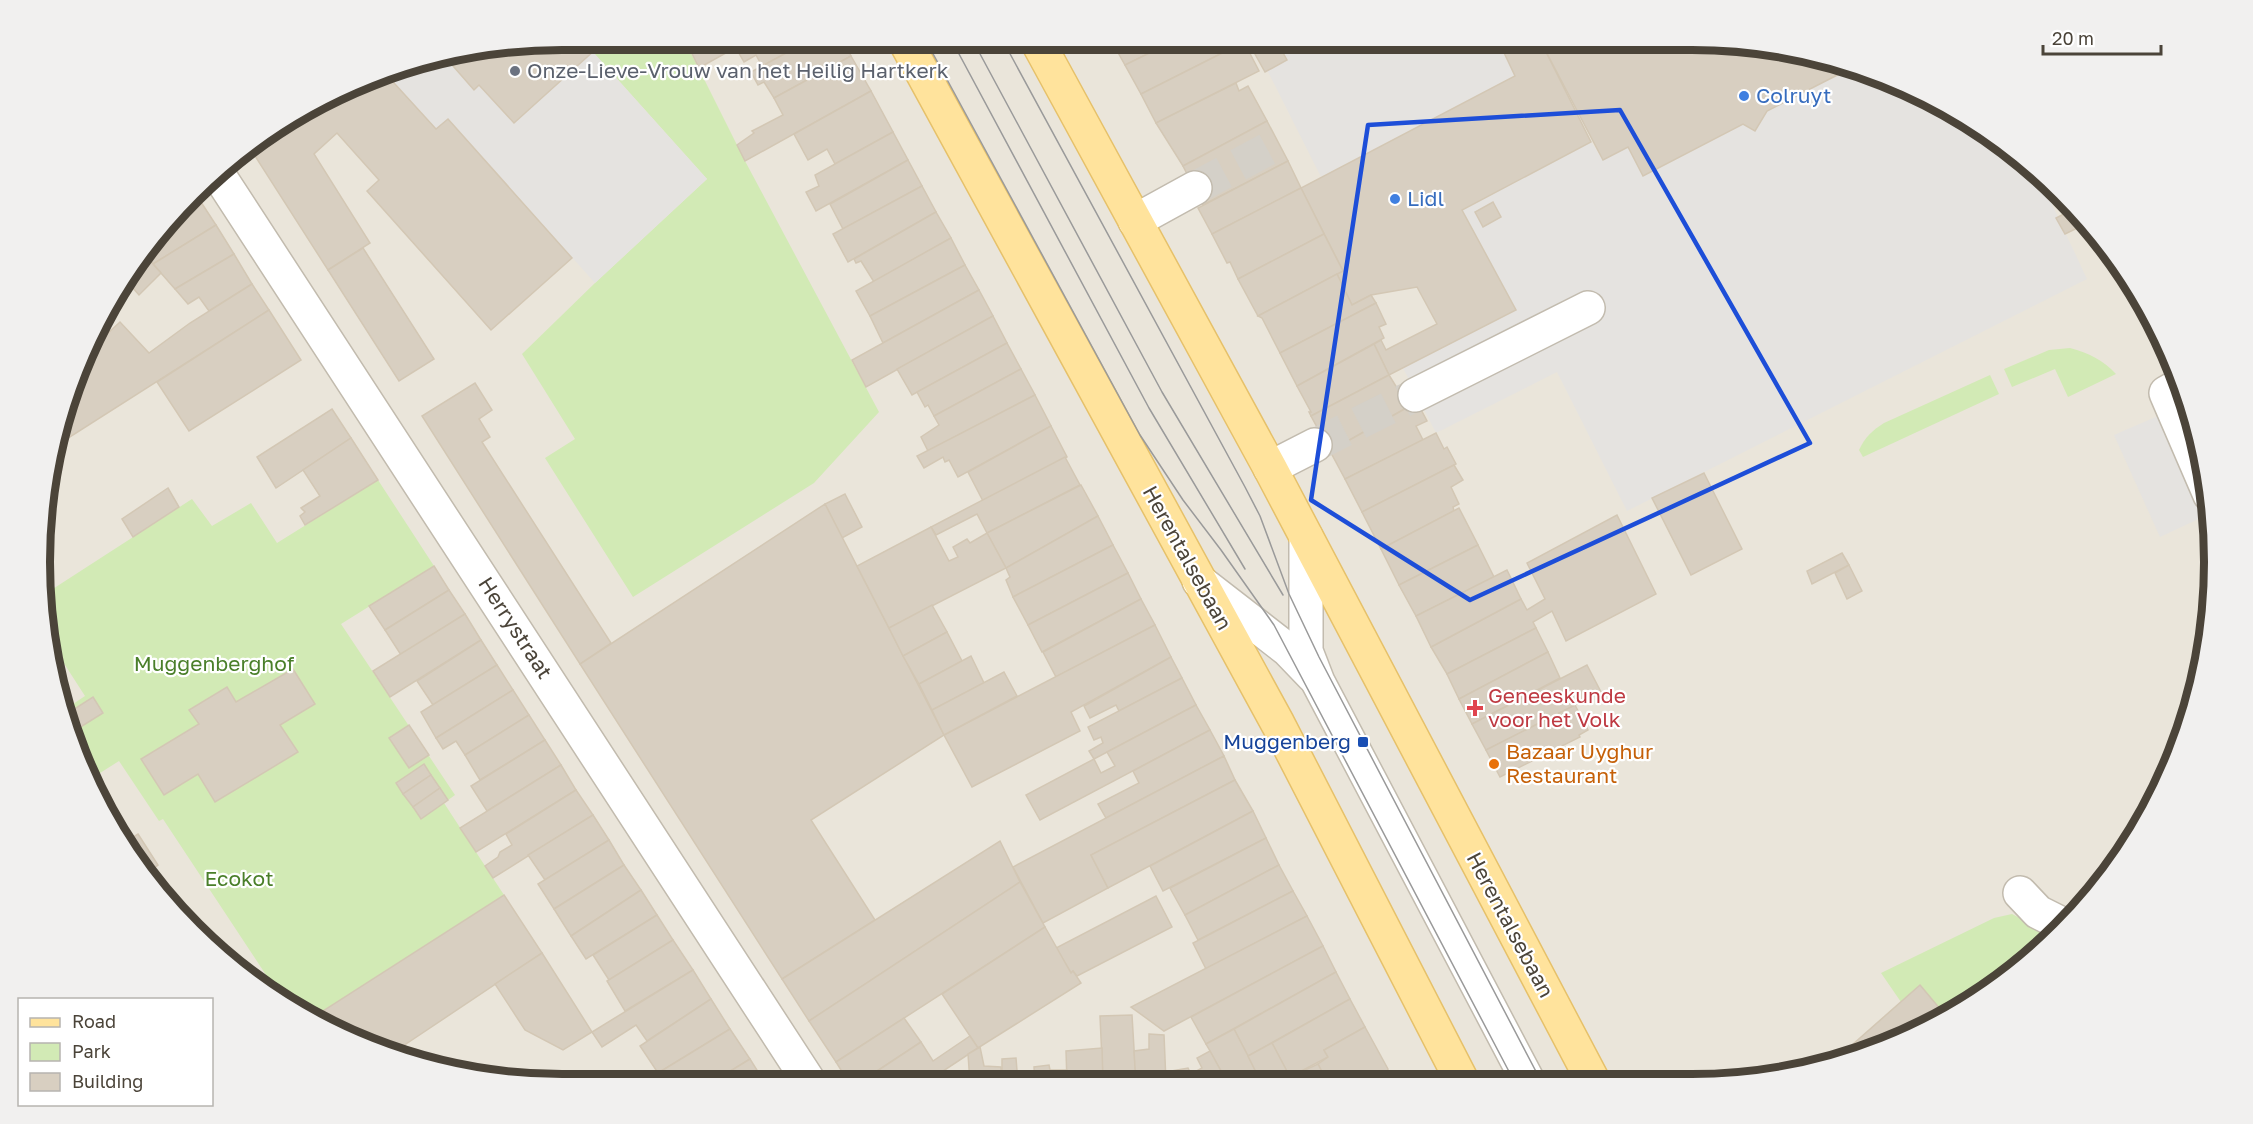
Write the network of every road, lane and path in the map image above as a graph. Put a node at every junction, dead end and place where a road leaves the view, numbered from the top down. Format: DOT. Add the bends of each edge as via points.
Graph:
graph roads {
  1 [pos="910,50"];
  2 [pos="1042,50"];
  3 [pos="222,179"];
  4 [pos="1195,188"];
  5 [pos="1135,221"];
  6 [pos="1588,308"];
  7 [pos="2173,389"];
  8 [pos="1415,395"];
  9 [pos="1314,445"];
  10 [pos="2192,453"];
  11 [pos="1270,468"];
  12 [pos="1306,537"];
  13 [pos="1200,581"];
  14 [pos="1318,682"];
  15 [pos="2020,893"];
  16 [pos="2056,921"];
  17 [pos="804,1074"];
  18 [pos="1458,1074"];
  19 [pos="1524,1074"];
  20 [pos="1589,1074"];
  1 -- 13 [label="main road, Herentalsebaan"];
  2 -- 5 [label="main road, Herentalsebaan"];
  3 -- 17 [label="street, Herrystraat"];
  4 -- 5 [label="street"];
  5 -- 11 [label="main road, Herentalsebaan"];
  6 -- 8 [label="street"];
  7 -- 10 [label="street" via="2166,393"];
  9 -- 11 [label="street"];
  11 -- 12 [label="main road, Herentalsebaan"];
  12 -- 14 [label="street" via="1306,651"];
  12 -- 20 [label="main road, Herentalsebaan"];
  13 -- 14 [label="street" via="1288,650"];
  13 -- 18 [label="main road, Herentalsebaan"];
  14 -- 19 [label="street"];
  15 -- 16 [label="street" via="2038,912"];
}
